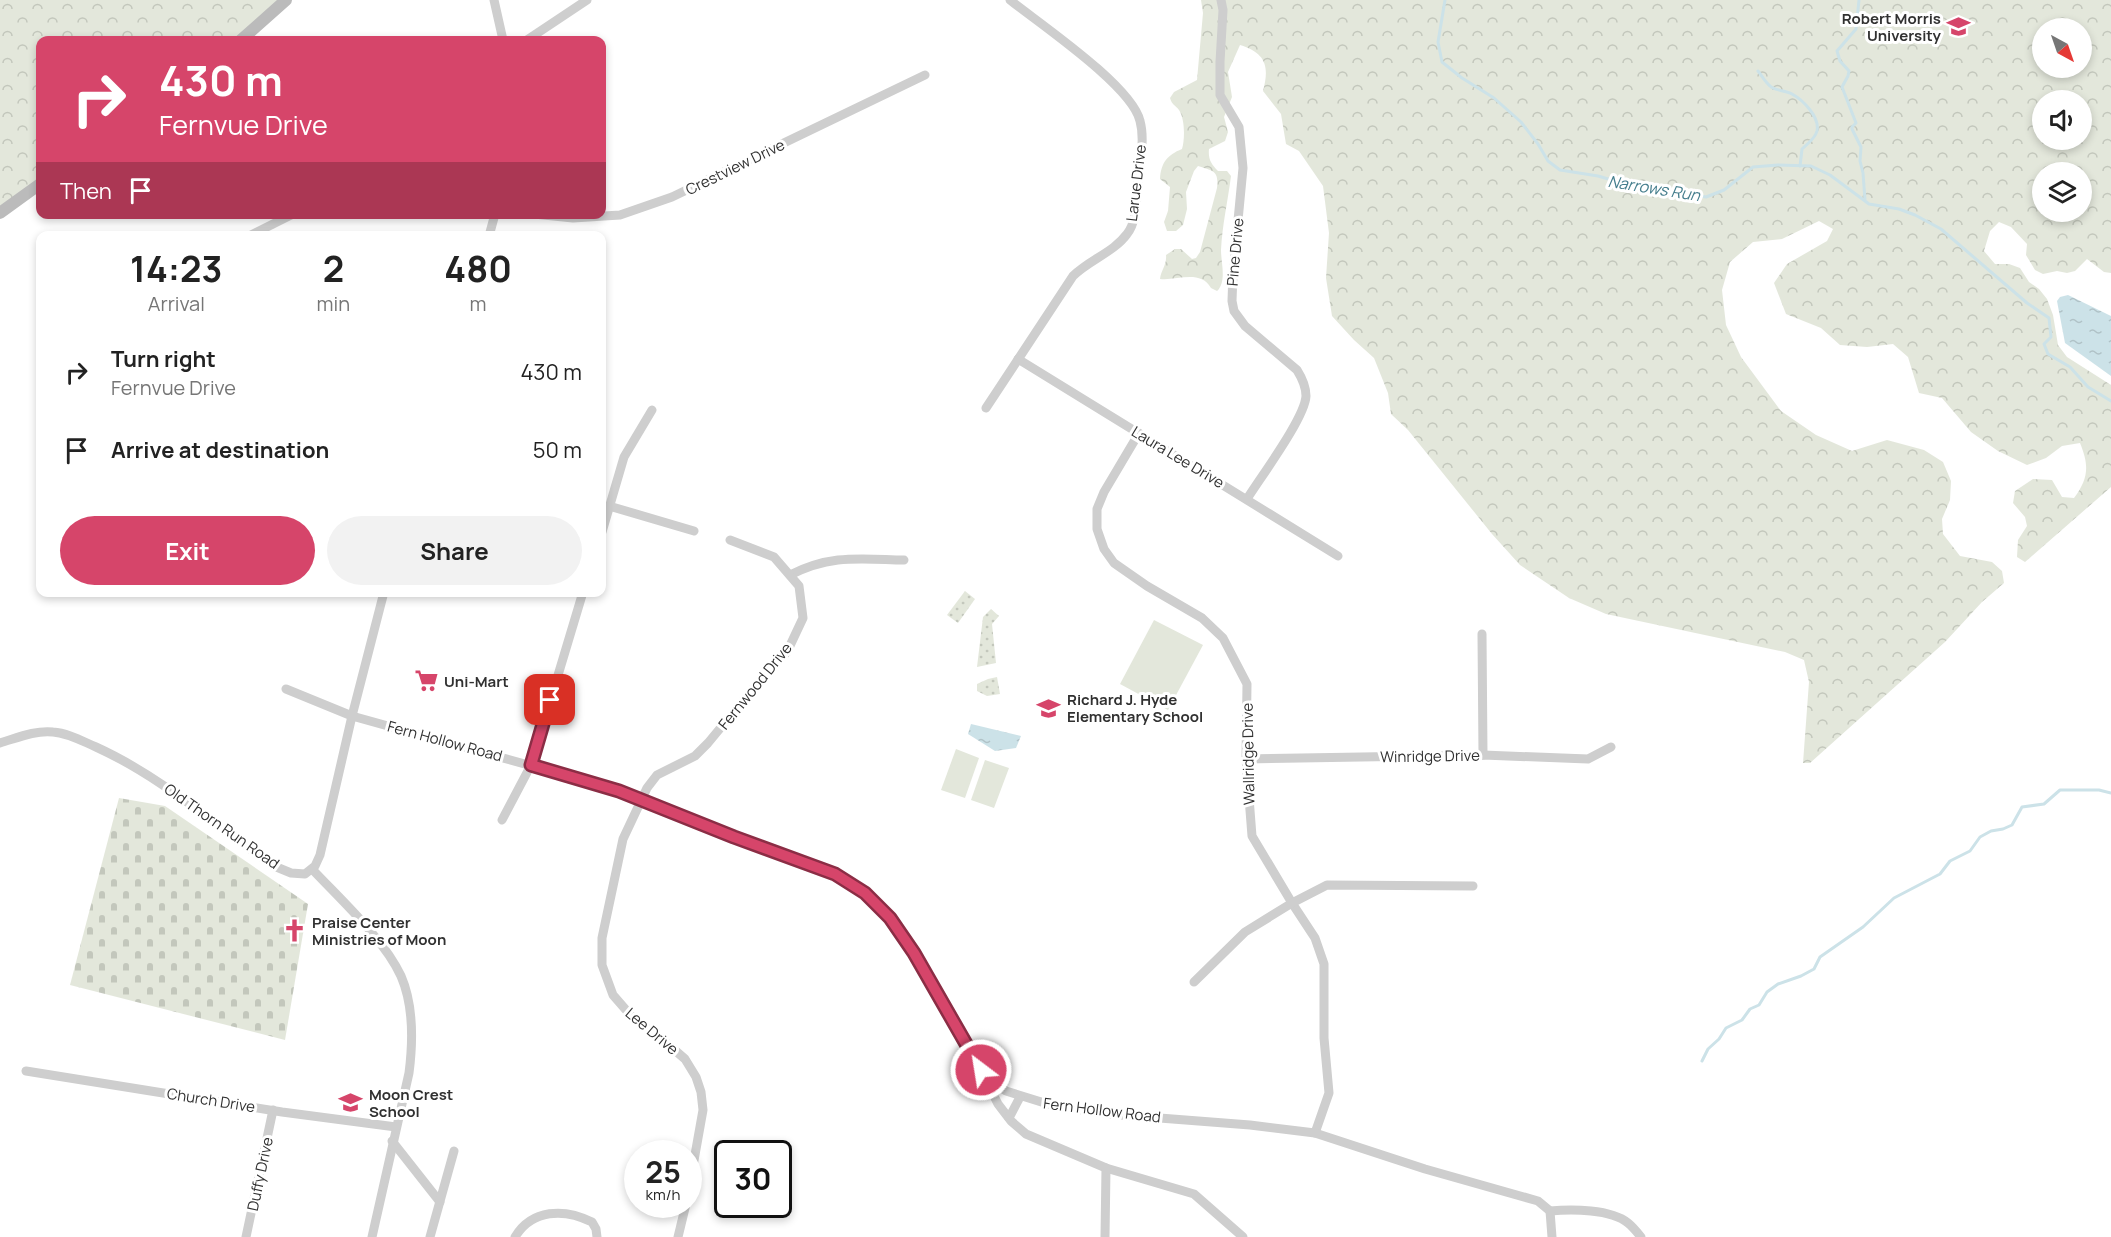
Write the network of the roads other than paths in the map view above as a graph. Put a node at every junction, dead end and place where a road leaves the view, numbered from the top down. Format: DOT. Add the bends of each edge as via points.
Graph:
graph roads {
  1 [pos="286,0"];
  2 [pos="494,0"];
  3 [pos="586,0"];
  4 [pos="1010,0"];
  5 [pos="1221,0"];
  6 [pos="246,36"];
  7 [pos="502,36"];
  8 [pos="533,36"];
  9 [pos="925,75"];
  10 [pos="36,187"];
  11 [pos="0,213"];
  12 [pos="606,215"];
  13 [pos="283,219"];
  14 [pos="259,231"];
  15 [pos="1018,358"];
  16 [pos="986,408"];
  17 [pos="652,410"];
  18 [pos="1138,433"];
  19 [pos="1247,499"];
  20 [pos="609,506"];
  21 [pos="606,517"];
  22 [pos="694,531"];
  23 [pos="730,540"];
  24 [pos="1338,556"];
  25 [pos="904,560"];
  26 [pos="790,575"];
  27 [pos="383,597"];
  28 [pos="581,597"];
  29 [pos="1482,634"];
  30 [pos="286,689"];
  31 [pos="352,716"];
  32 [pos="0,743"];
  33 [pos="1611,747"];
  34 [pos="1483,755"];
  35 [pos="1246,759"];
  36 [pos="531,765"];
  37 [pos="640,801"];
  38 [pos="502,820"];
  39 [pos="312,869"];
  40 [pos="1473,886"];
  41 [pos="1292,903"];
  42 [pos="1194,982"];
  43 [pos="26,1071"];
  44 [pos="988,1078"];
  45 [pos="1020,1096"];
  46 [pos="273,1110"];
  47 [pos="1009,1118"];
  48 [pos="396,1127"];
  49 [pos="1315,1133"];
  50 [pos="698,1140"];
  51 [pos="392,1141"];
  52 [pos="454,1151"];
  53 [pos="1106,1168"];
  54 [pos="440,1202"];
  55 [pos="1550,1211"];
  56 [pos="683,1218"];
  57 [pos="246,1237"];
  58 [pos="372,1237"];
  59 [pos="430,1237"];
  60 [pos="514,1237"];
  61 [pos="597,1237"];
  62 [pos="678,1237"];
  63 [pos="1105,1237"];
  64 [pos="1243,1237"];
  65 [pos="1552,1237"];
  66 [pos="1641,1237"];
  1 -- 6 [label="street"];
  2 -- 7 [label="street"];
  3 -- 8 [label="street"];
  4 -- 15 [label="street, Larue Drive" via="1124,93 1138,114 1142,131 1135,210 1129,231 1073,276"];
  5 -- 19 [label="street, Pine Drive" via="1220,95 1239,127 1243,168 1232,301 1239,319 1297,370 1306,396 1300,415"];
  9 -- 12 [label="street, Crestview Drive" via="672,197"];
  10 -- 11 [label="street"];
  13 -- 14 [label="street"];
  15 -- 16 [label="street, Larue Drive"];
  15 -- 18 [label="street, Laura Lee Drive"];
  17 -- 20 [label="street" via="624,457"];
  18 -- 19 [label="street, Laura Lee Drive"];
  18 -- 35 [label="street, Wallridge Drive" via="1100,500 1096,518 1100,539 1120,569 1202,618 1223,638 1247,684"];
  19 -- 24 [label="street, Laura Lee Drive"];
  20 -- 21 [label="street"];
  20 -- 22 [label="street"];
  23 -- 26 [label="street, Fernwood Drive" via="774,557"];
  25 -- 26 [label="street" via="838,559 809,565"];
  26 -- 37 [label="street, Fernwood Drive" via="799,586 804,618 788,652 708,743 695,756 657,775"];
  27 -- 31 [label="street"];
  28 -- 36 [label="street"];
  29 -- 34 [label="street"];
  30 -- 31 [label="street, Fern Hollow Road"];
  31 -- 36 [label="street, Fern Hollow Road"];
  31 -- 39 [label="street" via="320,855"];
  32 -- 39 [label="street, Old Thorn Run Road" via="48,732 77,738 145,772 274,866 298,874"];
  33 -- 34 [label="street, Winridge Drive" via="1588,759"];
  34 -- 35 [label="street, Winridge Drive"];
  35 -- 41 [label="street, Wallridge Drive" via="1252,836"];
  36 -- 37 [label="street, Fern Hollow Road" via="611,788"];
  36 -- 38 [label="street"];
  37 -- 44 [label="street, Fern Hollow Road" via="835,874 865,893 890,918 914,953"];
  37 -- 50 [label="street, Lee Drive" via="623,838 602,938 602,965 613,995 633,1018 685,1059 696,1077 703,1110"];
  39 -- 48 [label="street" via="370,933 401,977 408,1001 411,1047"];
  40 -- 41 [label="street" via="1327,885"];
  41 -- 42 [label="street" via="1245,932"];
  41 -- 49 [label="street, Wallridge Drive" via="1315,938 1324,964 1329,1093"];
  43 -- 46 [label="street, Church Drive"];
  44 -- 45 [label="street, Fern Hollow Road"];
  44 -- 47 [label="street" via="994,1097"];
  45 -- 47 [label="street"];
  45 -- 49 [label="street, Fern Hollow Road" via="1108,1114"];
  46 -- 48 [label="street, Church Drive"];
  46 -- 57 [label="street, Duffy Drive"];
  47 -- 53 [label="street" via="1036,1139"];
  48 -- 51 [label="street"];
  49 -- 55 [label="street, Fern Hollow Road" via="1538,1201"];
  51 -- 54 [label="street"];
  51 -- 58 [label="street"];
  52 -- 54 [label="street"];
  53 -- 63 [label="street"];
  53 -- 64 [label="street" via="1194,1194"];
  54 -- 59 [label="street"];
  55 -- 65 [label="street"];
  55 -- 66 [label="street, Fern Hollow Road" via="1615,1215"];
  56 -- 62 [label="street"];
  60 -- 61 [label="street" via="529,1221 549,1213 588,1220"];
}
